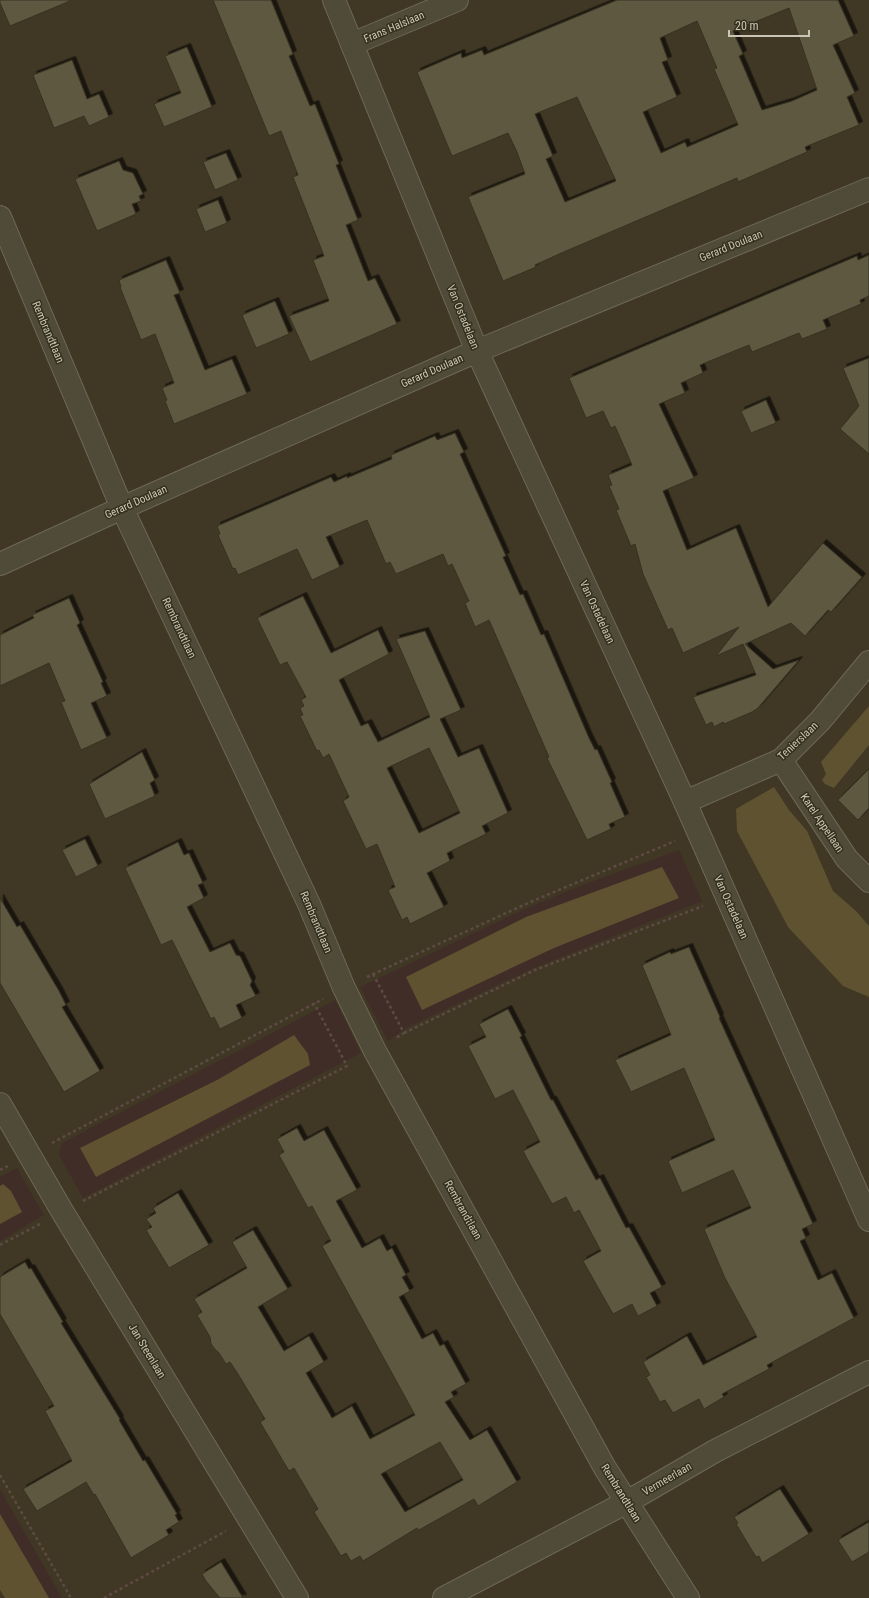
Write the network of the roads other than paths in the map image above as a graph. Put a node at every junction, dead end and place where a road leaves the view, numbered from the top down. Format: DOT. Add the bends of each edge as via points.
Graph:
graph roads {
  1 [pos="334,0"];
  2 [pos="457,0"];
  3 [pos="352,44"];
  4 [pos="869,189"];
  5 [pos="0,217"];
  6 [pos="477,351"];
  7 [pos="122,508"];
  8 [pos="0,564"];
  9 [pos="869,662"];
  10 [pos="781,760"];
  11 [pos="685,802"];
  12 [pos="869,881"];
  13 [pos="0,1104"];
  14 [pos="869,1220"];
  15 [pos="869,1372"];
  16 [pos="627,1502"];
  17 [pos="296,1598"];
  18 [pos="444,1598"];
  19 [pos="688,1598"];
  1 -- 3 [label="street, Van Ostadelaan"];
  2 -- 3 [label="street, Frans Halslaan"];
  3 -- 6 [label="street, Van Ostadelaan"];
  4 -- 6 [label="street, Gerard Doulaan"];
  5 -- 7 [label="street, Rembrandtlaan"];
  6 -- 7 [label="street, Gerard Doulaan"];
  6 -- 11 [label="street, Van Ostadelaan"];
  7 -- 8 [label="street, Gerard Doulaan"];
  7 -- 16 [label="street, Rembrandtlaan" via="309,904 344,988 375,1051 605,1468"];
  9 -- 10 [label="street, Tenierslaan" via="820,721"];
  10 -- 11 [label="street, Tenierslaan"];
  10 -- 12 [label="street, Karel Appellaan" via="847,859"];
  11 -- 14 [label="street, Van Ostadelaan"];
  13 -- 17 [label="street, Jan Steenlaan" via="62,1212"];
  15 -- 16 [label="street, Vermeerlaan" via="715,1451"];
  16 -- 18 [label="street, Vermeerlaan"];
  16 -- 19 [label="street, Rembrandtlaan"];
}
